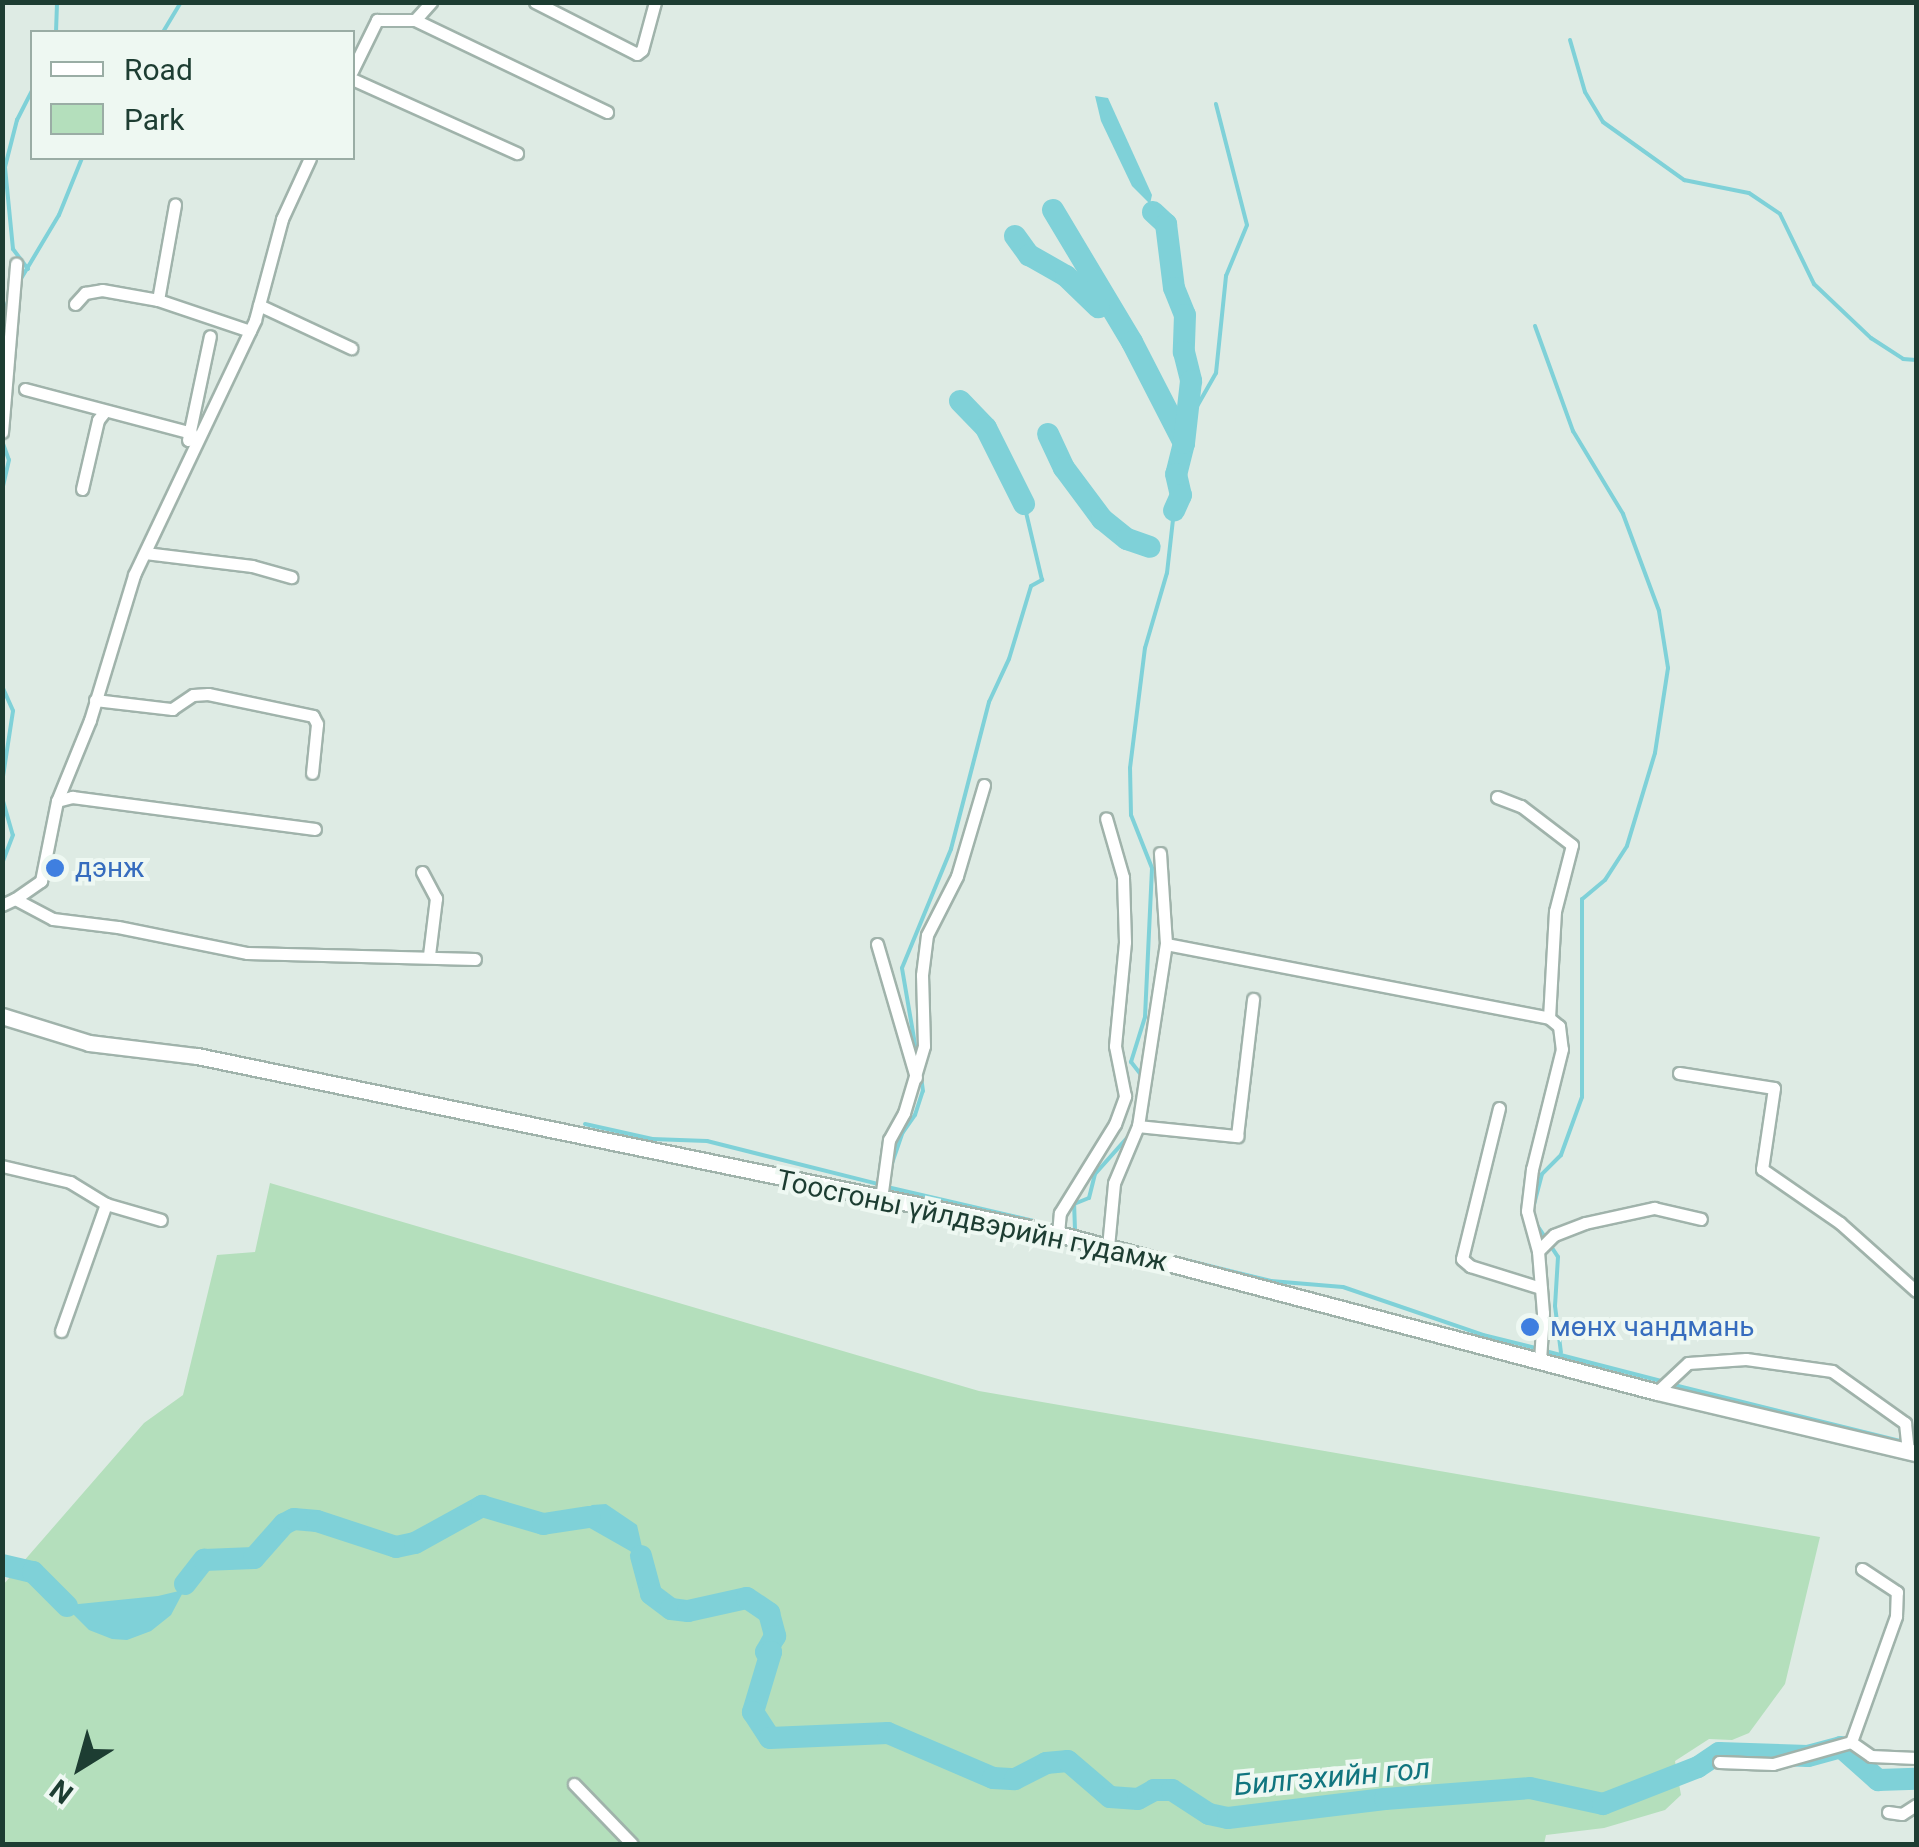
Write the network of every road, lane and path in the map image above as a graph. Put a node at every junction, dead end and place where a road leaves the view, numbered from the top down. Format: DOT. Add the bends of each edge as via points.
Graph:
graph roads {
  1 [pos="431,2"];
  2 [pos="535,2"];
  3 [pos="655,2"];
  4 [pos="415,20"];
  5 [pos="355,68"];
  6 [pos="355,76"];
  7 [pos="607,112"];
  8 [pos="517,154"];
  9 [pos="309,160"];
  10 [pos="176,205"];
  11 [pos="16,264"];
  12 [pos="158,300"];
  13 [pos="75,304"];
  14 [pos="259,305"];
  15 [pos="250,332"];
  16 [pos="210,336"];
  17 [pos="350,348"];
  18 [pos="25,389"];
  19 [pos="104,411"];
  20 [pos="2,432"];
  21 [pos="191,433"];
  22 [pos="180,478"];
  23 [pos="82,489"];
  24 [pos="145,553"];
  25 [pos="291,577"];
  26 [pos="96,700"];
  27 [pos="312,773"];
  28 [pos="984,784"];
  29 [pos="1497,796"];
  30 [pos="56,801"];
  31 [pos="1106,818"];
  32 [pos="315,829"];
  33 [pos="1160,853"];
  34 [pos="422,872"];
  35 [pos="9,902"];
  36 [pos="877,944"];
  37 [pos="1166,944"];
  38 [pos="429,955"];
  39 [pos="475,958"];
  40 [pos="1253,999"];
  41 [pos="2,1016"];
  42 [pos="1549,1018"];
  43 [pos="1679,1073"];
  44 [pos="916,1076"];
  45 [pos="1499,1108"];
  46 [pos="1138,1126"];
  47 [pos="2,1166"];
  48 [pos="880,1199"];
  49 [pos="106,1204"];
  50 [pos="1701,1219"];
  51 [pos="161,1220"];
  52 [pos="1058,1234"];
  53 [pos="1108,1247"];
  54 [pos="1538,1251"];
  55 [pos="1541,1288"];
  56 [pos="1916,1291"];
  57 [pos="61,1331"];
  58 [pos="1540,1362"];
  59 [pos="1657,1392"];
  60 [pos="1912,1452"];
  61 [pos="1862,1568"];
  62 [pos="1851,1742"];
  63 [pos="1916,1758"];
  64 [pos="1719,1762"];
  65 [pos="574,1784"];
  66 [pos="1916,1805"];
  67 [pos="1888,1812"];
  68 [pos="632,1844"];
  1 -- 4 [label="street"];
  2 -- 3 [label="street" via="637,54"];
  4 -- 5 [label="street" via="377,20"];
  4 -- 7 [label="street"];
  6 -- 8 [label="street"];
  9 -- 14 [label="street" via="282,219"];
  10 -- 12 [label="street"];
  11 -- 20 [label="street"];
  12 -- 13 [label="street" via="102,290 85,293"];
  12 -- 15 [label="street"];
  14 -- 15 [label="street"];
  14 -- 17 [label="street"];
  15 -- 22 [label="street"];
  16 -- 21 [label="street"];
  18 -- 19 [label="street"];
  19 -- 21 [label="street"];
  19 -- 23 [label="street"];
  21 -- 22 [label="street"];
  22 -- 24 [label="street"];
  24 -- 25 [label="street"];
  24 -- 26 [label="street"];
  26 -- 27 [label="street" via="172,710 193,695 208,694 313,716"];
  26 -- 30 [label="street"];
  28 -- 44 [label="street" via="957,876 927,935 926,1025"];
  29 -- 42 [label="street" via="1572,845 1555,911"];
  30 -- 32 [label="street" via="72,797"];
  30 -- 35 [label="street" via="40,881"];
  31 -- 52 [label="street" via="1123,877 1125,942 1114,1046 1125,1096 1116,1124 1060,1213"];
  33 -- 37 [label="street"];
  34 -- 38 [label="street" via="436,898"];
  35 -- 38 [label="street" via="53,919 247,952"];
  36 -- 44 [label="street"];
  37 -- 42 [label="street"];
  37 -- 46 [label="street"];
  38 -- 39 [label="street"];
  40 -- 46 [label="street" via="1237,1136"];
  41 -- 48 [label="main road, Тоосгоны үйлдвэрийн гудамж" via="89,1043 196,1056"];
  42 -- 54 [label="street" via="1562,1036 1532,1169 1528,1211"];
  43 -- 56 [label="street" via="1774,1088 1762,1169 1840,1223"];
  44 -- 48 [label="street" via="889,1140"];
  45 -- 55 [label="street" via="1462,1258"];
  46 -- 53 [label="street" via="1114,1183"];
  47 -- 49 [label="street" via="70,1182"];
  48 -- 52 [label="main road, Тоосгоны үйлдвэрийн гудамж"];
  49 -- 51 [label="street"];
  49 -- 57 [label="street"];
  50 -- 54 [label="street" via="1654,1208 1586,1223"];
  52 -- 53 [label="main road, Тоосгоны үйлдвэрийн гудамж"];
  53 -- 58 [label="main road, Тоосгоны үйлдвэрийн гудамж"];
  54 -- 55 [label="street"];
  55 -- 58 [label="street"];
  58 -- 59 [label="main road, Тоосгоны үйлдвэрийн гудамж"];
  59 -- 60 [label="main road, Тоосгоны үйлдвэрийн гудамж"];
  59 -- 60 [label="street" via="1688,1362 1746,1359 1832,1371 1905,1424"];
  61 -- 62 [label="street" via="1897,1592 1896,1616"];
  62 -- 63 [label="street" via="1871,1756"];
  62 -- 64 [label="street" via="1773,1764"];
  65 -- 68 [label="street"];
  66 -- 67 [label="street" via="1902,1814"];
}
